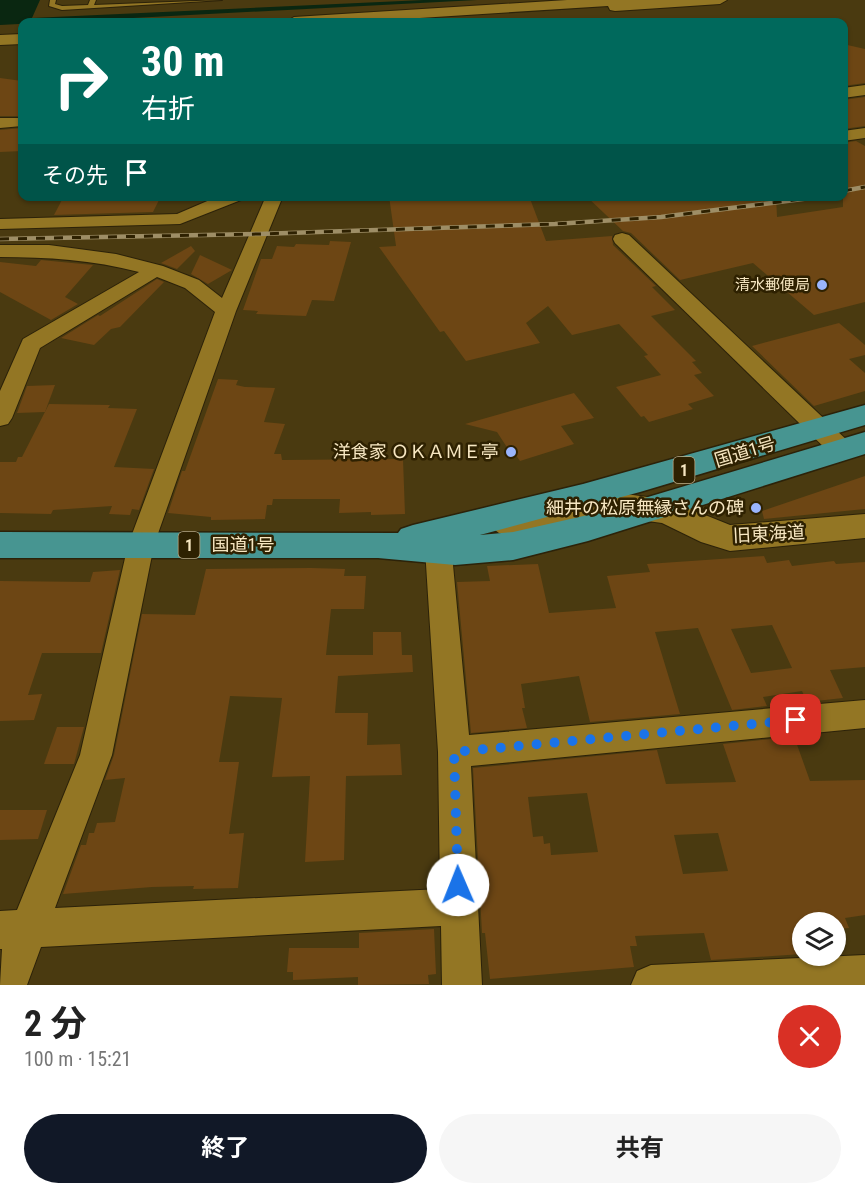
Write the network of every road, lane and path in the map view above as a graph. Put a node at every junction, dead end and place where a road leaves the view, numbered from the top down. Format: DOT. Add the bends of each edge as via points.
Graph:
graph roads {
  1 [pos="53,0"];
  2 [pos="219,0"];
  3 [pos="635,0"];
  4 [pos="720,0"];
  5 [pos="91,4"];
  6 [pos="583,6"];
  7 [pos="388,14"];
  8 [pos="341,18"];
  9 [pos="18,39"];
  10 [pos="0,40"];
  11 [pos="0,45"];
  12 [pos="18,45"];
  13 [pos="865,90"];
  14 [pos="848,92"];
  15 [pos="18,122"];
  16 [pos="0,123"];
  17 [pos="865,133"];
  18 [pos="848,135"];
  19 [pos="223,201"];
  20 [pos="273,201"];
  21 [pos="0,224"];
  22 [pos="622,239"];
  23 [pos="0,251"];
  24 [pos="156,270"];
  25 [pos="226,311"];
  26 [pos="865,415"];
  27 [pos="0,418"];
  28 [pos="842,441"];
  29 [pos="651,509"];
  30 [pos="502,518"];
  31 [pos="865,526"];
  32 [pos="438,541"];
  33 [pos="0,544"];
  34 [pos="141,545"];
  35 [pos="865,714"];
  36 [pos="454,752"];
  37 [pos="458,907"];
  38 [pos="14,929"];
  39 [pos="865,974"];
  40 [pos="7,985"];
  41 [pos="462,985"];
  42 [pos="651,985"];
  1 -- 5 [label="lane" via="51,5 62,8"];
  2 -- 5 [label="lane"];
  3 -- 6 [label="street"];
  4 -- 6 [label="street"];
  6 -- 7 [label="street"];
  7 -- 8 [label="street"];
  9 -- 10 [label="street"];
  11 -- 12 [label="street"];
  13 -- 14 [label="street"];
  15 -- 16 [label="street"];
  17 -- 18 [label="street"];
  19 -- 21 [label="street" via="180,219"];
  20 -- 25 [label="street"];
  22 -- 28 [label="street"];
  23 -- 24 [label="street" via="49,251"];
  24 -- 25 [label="street" via="192,284"];
  24 -- 27 [label="street" via="31,344"];
  25 -- 34 [label="street"];
  26 -- 28 [label="highway, 国道1号 / 1"];
  28 -- 29 [label="highway, 国道1号 / 1"];
  28 -- 30 [label="highway, 国道1号 / 1" via="703,465"];
  29 -- 30 [label="street, 旧東海道" via="607,507 523,525"];
  29 -- 31 [label="street, 旧東海道" via="668,512 730,538"];
  29 -- 32 [label="highway, 国道1号 / 1" via="541,541 455,551"];
  30 -- 32 [label="highway, 国道1号 / 1"];
  32 -- 34 [label="highway, 国道1号 / 1" via="378,545"];
  32 -- 36 [label="street"];
  33 -- 34 [label="highway, 国道1号 / 1"];
  34 -- 38 [label="street" via="96,755"];
  35 -- 36 [label="street"];
  36 -- 37 [label="street"];
  37 -- 38 [label="street"];
  37 -- 41 [label="street"];
  38 -- 40 [label="street"];
  39 -- 42 [label="street"];
}
